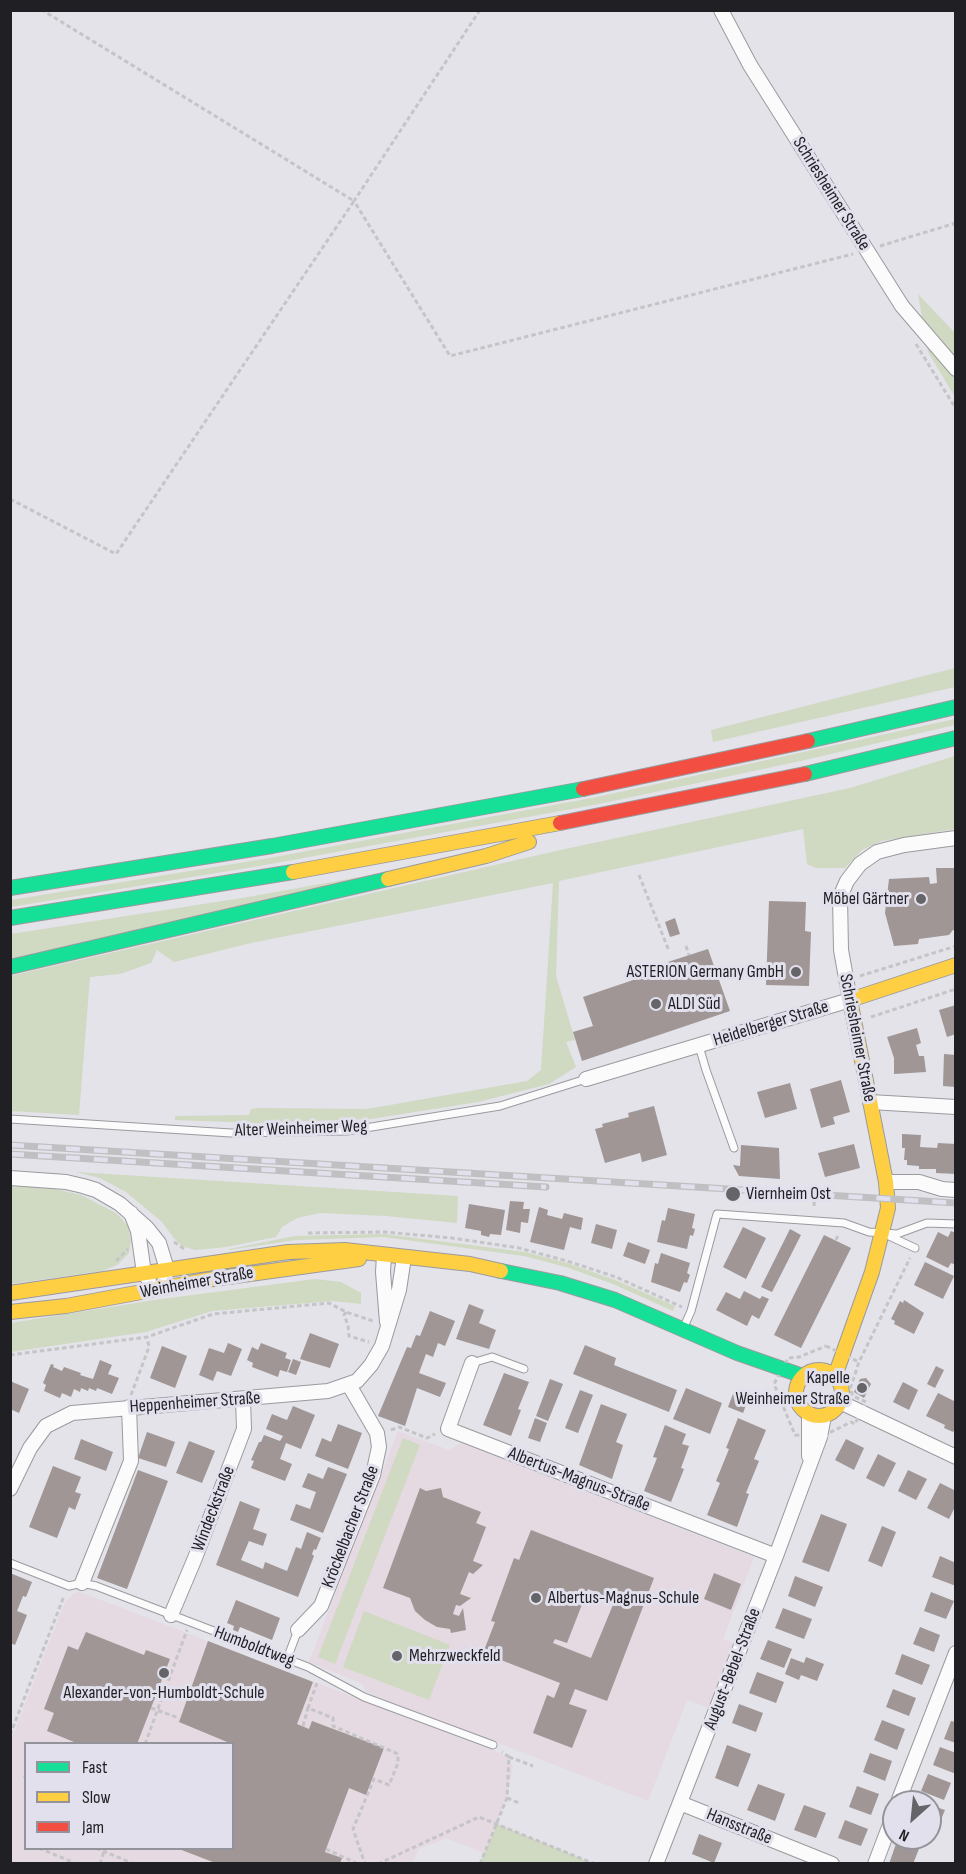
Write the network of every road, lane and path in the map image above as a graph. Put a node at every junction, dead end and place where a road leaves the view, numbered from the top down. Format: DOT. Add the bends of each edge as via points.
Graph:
graph roads {
  1 [pos="42,10"];
  2 [pos="480,10"];
  3 [pos="721,10"];
  4 [pos="354,201"];
  5 [pos="956,223"];
  6 [pos="867,250"];
  7 [pos="913,338"];
  8 [pos="956,369"];
  9 [pos="956,409"];
  10 [pos="10,499"];
  11 [pos="956,707"];
  12 [pos="956,738"];
  13 [pos="608,814"];
  14 [pos="956,838"];
  15 [pos="639,875"];
  16 [pos="10,888"];
  17 [pos="10,918"];
  18 [pos="686,946"];
  19 [pos="956,946"];
  20 [pos="669,951"];
  21 [pos="689,955"];
  22 [pos="956,965"];
  23 [pos="10,967"];
  24 [pos="846,981"];
  25 [pos="956,989"];
  26 [pos="850,1000"];
  27 [pos="855,1022"];
  28 [pos="699,1046"];
  29 [pos="586,1079"];
  30 [pos="870,1102"];
  31 [pos="956,1107"];
  32 [pos="10,1119"];
  33 [pos="734,1148"];
  34 [pos="10,1178"];
  35 [pos="886,1182"];
  36 [pos="731,1187"];
  37 [pos="956,1190"];
  38 [pos="815,1192"];
  39 [pos="730,1200"];
  40 [pos="814,1206"];
  41 [pos="131,1213"];
  42 [pos="956,1224"];
  43 [pos="883,1233"];
  44 [pos="915,1248"];
  45 [pos="384,1256"];
  46 [pos="404,1257"];
  47 [pos="167,1269"];
  48 [pos="144,1273"];
  49 [pos="158,1290"];
  50 [pos="10,1293"];
  51 [pos="857,1311"];
  52 [pos="10,1312"];
  53 [pos="346,1312"];
  54 [pos="683,1329"];
  55 [pos="388,1330"];
  56 [pos="147,1337"];
  57 [pos="382,1346"];
  58 [pos="826,1346"];
  59 [pos="10,1355"];
  60 [pos="847,1357"];
  61 [pos="788,1358"];
  62 [pos="859,1362"];
  63 [pos="472,1363"];
  64 [pos="524,1369"];
  65 [pos="820,1370"];
  66 [pos="835,1376"];
  67 [pos="799,1382"];
  68 [pos="774,1384"];
  69 [pos="349,1385"];
  70 [pos="243,1400"];
  71 [pos="840,1402"];
  72 [pos="866,1402"];
  73 [pos="129,1407"];
  74 [pos="809,1414"];
  75 [pos="824,1416"];
  76 [pos="857,1421"];
  77 [pos="448,1429"];
  78 [pos="377,1433"];
  79 [pos="803,1435"];
  80 [pos="826,1437"];
  81 [pos="956,1458"];
  82 [pos="807,1473"];
  83 [pos="10,1489"];
  84 [pos="776,1556"];
  85 [pos="10,1563"];
  86 [pos="76,1585"];
  87 [pos="171,1615"];
  88 [pos="190,1622"];
  89 [pos="298,1630"];
  90 [pos="956,1653"];
  91 [pos="288,1659"];
  92 [pos="166,1669"];
  93 [pos="172,1671"];
  94 [pos="320,1674"];
  95 [pos="151,1708"];
  96 [pos="308,1708"];
  97 [pos="157,1710"];
  98 [pos="178,1718"];
  99 [pos="303,1726"];
  100 [pos="10,1735"];
  101 [pos="145,1742"];
  102 [pos="493,1746"];
  103 [pos="509,1757"];
  104 [pos="533,1766"];
  105 [pos="903,1790"];
  106 [pos="507,1798"];
  107 [pos="519,1803"];
  108 [pos="680,1803"];
  109 [pos="496,1824"];
  110 [pos="882,1845"];
  111 [pos="326,1849"];
  112 [pos="44,1850"];
  113 [pos="105,1850"];
  114 [pos="77,1863"];
  115 [pos="100,1863"];
  116 [pos="134,1863"];
  117 [pos="358,1863"];
  118 [pos="365,1863"];
  119 [pos="378,1863"];
  120 [pos="480,1863"];
  121 [pos="595,1863"];
  122 [pos="656,1863"];
  123 [pos="832,1863"];
  124 [pos="875,1863"];
  1 -- 4 [label="path"];
  2 -- 4 [label="path"];
  3 -- 6 [label="street, Schriesheimer Straße" via="750,65"];
  4 -- 6 [label="path" via="450,356"];
  4 -- 10 [label="path" via="116,554"];
  5 -- 6 [label="path"];
  6 -- 8 [label="street, Schriesheimer Straße" via="902,306"];
  7 -- 9 [label="path"];
  11 -- 16 [label="main road" via="599,786 329,836"];
  12 -- 13 [label="main road"];
  13 -- 17 [label="main road" via="278,875"];
  13 -- 23 [label="main road" via="486,856"];
  14 -- 24 [label="street, Schriesheimer Straße" via="877,852 860,864 840,897"];
  15 -- 20 [label="path"];
  18 -- 21 [label="path"];
  19 -- 24 [label="path"];
  22 -- 26 [label="main road, Heidelberger Straße"];
  24 -- 26 [label="street, Schriesheimer Straße"];
  25 -- 27 [label="path"];
  26 -- 27 [label="main road, Schriesheimer Straße"];
  26 -- 28 [label="street, Heidelberger Straße"];
  27 -- 30 [label="main road, Schriesheimer Straße"];
  28 -- 29 [label="street, Heidelberger Straße"];
  28 -- 33 [label="lane"];
  29 -- 32 [label="lane, Alter Weinheimer Weg" via="500,1106 346,1131 231,1133"];
  30 -- 31 [label="street"];
  30 -- 35 [label="main road, Schriesheimer Straße"];
  34 -- 41 [label="street" via="83,1186 109,1197"];
  35 -- 37 [label="street" via="919,1182"];
  35 -- 43 [label="main road, Schriesheimer Straße" via="888,1208"];
  36 -- 39 [label="path"];
  38 -- 40 [label="path"];
  41 -- 47 [label="street" via="159,1243"];
  41 -- 48 [label="street" via="138,1231"];
  42 -- 43 [label="lane" via="927,1223 897,1234"];
  43 -- 44 [label="lane"];
  43 -- 51 [label="main road, Schriesheimer Straße"];
  43 -- 54 [label="lane" via="844,1223 717,1214"];
  44 -- 62 [label="path"];
  45 -- 46 [label="main road, Weinheimer Straße"];
  45 -- 47 [label="main road, Weinheimer Straße" via="316,1250"];
  45 -- 49 [label="main road, Weinheimer Straße"];
  45 -- 55 [label="street, Heppenheimer Straße"];
  46 -- 54 [label="main road, Weinheimer Straße" via="470,1264 560,1283 615,1300"];
  46 -- 55 [label="street, Heppenheimer Straße"];
  47 -- 48 [label="main road, Weinheimer Straße"];
  47 -- 49 [label="street"];
  48 -- 49 [label="street"];
  48 -- 50 [label="main road, Weinheimer Straße"];
  49 -- 52 [label="main road, Weinheimer Straße"];
  51 -- 65 [label="main road, Schriesheimer Straße"];
  51 -- 66 [label="main road, Schriesheimer Straße"];
  53 -- 55 [label="path"];
  53 -- 56 [label="path" via="329,1303 213,1314"];
  53 -- 57 [label="path" via="349,1336"];
  54 -- 67 [label="main road, Weinheimer Straße"];
  55 -- 57 [label="street, Heppenheimer Straße"];
  56 -- 59 [label="path"];
  56 -- 73 [label="path" via="149,1347"];
  57 -- 69 [label="street, Heppenheimer Straße" via="361,1377"];
  58 -- 61 [label="path"];
  60 -- 62 [label="path"];
  62 -- 72 [label="path" via="850,1389 853,1396"];
  63 -- 64 [label="lane" via="492,1356"];
  63 -- 77 [label="street"];
  65 -- 66 [label="main road"];
  65 -- 67 [label="main road"];
  66 -- 71 [label="main road" via="842,1388"];
  67 -- 74 [label="main road" via="798,1403"];
  68 -- 79 [label="path" via="795,1435"];
  69 -- 70 [label="street, Heppenheimer Straße"];
  69 -- 78 [label="street"];
  70 -- 73 [label="street, Heppenheimer Straße"];
  70 -- 87 [label="street, Windeckstraße" via="244,1429"];
  71 -- 75 [label="main road"];
  71 -- 81 [label="street"];
  73 -- 83 [label="street, Heppenheimer Straße" via="72,1413 46,1426"];
  73 -- 86 [label="street" via="131,1461"];
  74 -- 75 [label="main road"];
  74 -- 82 [label="street, August-Bebel-Straße"];
  75 -- 82 [label="street, August-Bebel-Straße"];
  76 -- 80 [label="path"];
  77 -- 78 [label="path" via="427,1438 399,1427"];
  77 -- 84 [label="street, Albertus-Magnus-Straße"];
  78 -- 89 [label="street, Kröckelbacher Straße" via="379,1447 373,1475 321,1606"];
  82 -- 84 [label="street, August-Bebel-Straße"];
  84 -- 108 [label="street, August-Bebel-Straße"];
  85 -- 86 [label="lane, Humboldtweg"];
  86 -- 87 [label="lane, Humboldtweg" via="96,1586"];
  86 -- 100 [label="path" via="63,1599"];
  87 -- 88 [label="lane, Humboldtweg"];
  88 -- 91 [label="lane, Humboldtweg"];
  88 -- 93 [label="path"];
  89 -- 91 [label="lane"];
  90 -- 105 [label="street"];
  91 -- 94 [label="lane, Humboldtweg"];
  92 -- 93 [label="path"];
  93 -- 97 [label="path"];
  94 -- 96 [label="path"];
  94 -- 102 [label="lane, Humboldtweg" via="364,1696"];
  95 -- 97 [label="path"];
  96 -- 99 [label="path"];
  96 -- 118 [label="path" via="333,1718 333,1726 399,1754 389,1785 374,1779 353,1829"];
  97 -- 98 [label="path"];
  97 -- 101 [label="path"];
  102 -- 103 [label="path"];
  103 -- 104 [label="path"];
  103 -- 106 [label="path"];
  106 -- 107 [label="path"];
  106 -- 109 [label="path"];
  108 -- 122 [label="street, August-Bebel-Straße"];
  108 -- 123 [label="street, Hansstraße"];
  109 -- 119 [label="path" via="479,1817"];
  109 -- 120 [label="path"];
  109 -- 121 [label="path"];
  110 -- 124 [label="street"];
  111 -- 117 [label="path"];
  112 -- 114 [label="path"];
  113 -- 115 [label="path"];
  113 -- 116 [label="path"];
}
